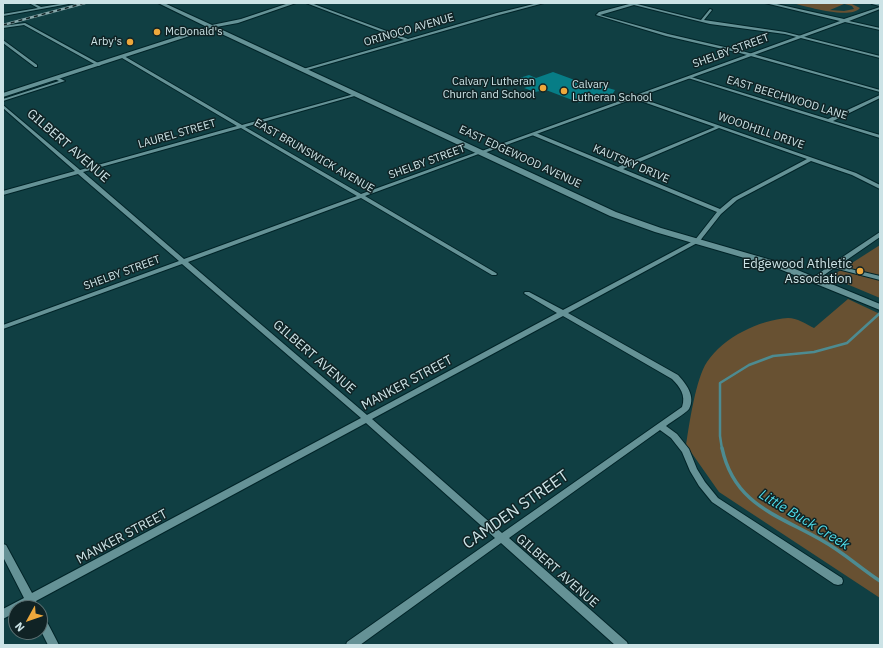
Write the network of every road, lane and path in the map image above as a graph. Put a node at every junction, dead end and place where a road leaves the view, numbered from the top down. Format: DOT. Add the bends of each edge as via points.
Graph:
graph roads {
  1 [pos="31,3"];
  2 [pos="72,3"];
  3 [pos="160,3"];
  4 [pos="294,3"];
  5 [pos="308,3"];
  6 [pos="542,3"];
  7 [pos="635,3"];
  8 [pos="767,3"];
  9 [pos="873,3"];
  10 [pos="880,5"];
  11 [pos="40,8"];
  12 [pos="880,8"];
  13 [pos="710,10"];
  14 [pos="3,15"];
  15 [pos="702,21"];
  16 [pos="844,21"];
  17 [pos="3,27"];
  18 [pos="214,28"];
  19 [pos="880,29"];
  20 [pos="800,37"];
  21 [pos="408,40"];
  22 [pos="3,41"];
  23 [pos="751,55"];
  24 [pos="123,57"];
  25 [pos="880,57"];
  26 [pos="99,65"];
  27 [pos="36,66"];
  28 [pos="304,70"];
  29 [pos="689,77"];
  30 [pos="56,78"];
  31 [pos="880,91"];
  32 [pos="356,94"];
  33 [pos="3,95"];
  34 [pos="880,96"];
  35 [pos="634,97"];
  36 [pos="3,100"];
  37 [pos="3,106"];
  38 [pos="828,121"];
  39 [pos="242,126"];
  40 [pos="718,127"];
  41 [pos="534,134"];
  42 [pos="880,137"];
  43 [pos="482,152"];
  44 [pos="811,159"];
  45 [pos="619,169"];
  46 [pos="78,172"];
  47 [pos="880,187"];
  48 [pos="3,193"];
  49 [pos="363,196"];
  50 [pos="720,212"];
  51 [pos="880,234"];
  52 [pos="697,241"];
  53 [pos="184,261"];
  54 [pos="832,266"];
  55 [pos="494,274"];
  56 [pos="880,278"];
  57 [pos="815,279"];
  58 [pos="527,293"];
  59 [pos="880,307"];
  60 [pos="561,314"];
  61 [pos="3,327"];
  62 [pos="366,419"];
  63 [pos="661,426"];
  64 [pos="501,539"];
  65 [pos="3,548"];
  66 [pos="838,581"];
  67 [pos="30,600"];
  68 [pos="39,600"];
  69 [pos="48,634"];
  70 [pos="54,645"];
  71 [pos="351,645"];
  72 [pos="623,645"];
  1 -- 11 [label="street"];
  2 -- 11 [label="street"];
  3 -- 18 [label="main road, EAST EDGEWOOD AVENUE"];
  4 -- 18 [label="main road"];
  5 -- 21 [label="street"];
  6 -- 21 [label="street, ORINOCO AVENUE"];
  7 -- 15 [label="street"];
  7 -- 23 [label="street" via="598,15 667,36"];
  8 -- 16 [label="street"];
  9 -- 10 [label="street"];
  11 -- 14 [label="street"];
  12 -- 16 [label="street, SHELBY STREET"];
  13 -- 15 [label="street"];
  15 -- 20 [label="street"];
  16 -- 19 [label="street"];
  16 -- 20 [label="street, SHELBY STREET"];
  17 -- 26 [label="street" via="25,24"];
  18 -- 24 [label="main road"];
  18 -- 28 [label="main road, EAST EDGEWOOD AVENUE"];
  20 -- 23 [label="street, SHELBY STREET"];
  20 -- 25 [label="street"];
  21 -- 28 [label="street, ORINOCO AVENUE"];
  22 -- 27 [label="street"];
  23 -- 29 [label="street, SHELBY STREET"];
  23 -- 31 [label="street"];
  24 -- 26 [label="main road"];
  24 -- 39 [label="street, EAST BRUNSWICK AVENUE"];
  26 -- 30 [label="main road"];
  28 -- 32 [label="main road, EAST EDGEWOOD AVENUE"];
  29 -- 35 [label="street, SHELBY STREET"];
  29 -- 38 [label="street, EAST BEECHWOOD LANE"];
  30 -- 33 [label="main road"];
  30 -- 36 [label="street" via="62,81"];
  32 -- 39 [label="street, LAUREL STREET"];
  32 -- 43 [label="main road, EAST EDGEWOOD AVENUE"];
  34 -- 38 [label="street"];
  35 -- 40 [label="street, WOODHILL DRIVE"];
  35 -- 41 [label="street, SHELBY STREET"];
  37 -- 46 [label="street, GILBERT AVENUE"];
  38 -- 42 [label="street, EAST BEECHWOOD LANE"];
  39 -- 46 [label="street, LAUREL STREET"];
  39 -- 49 [label="street, EAST BRUNSWICK AVENUE"];
  40 -- 44 [label="street, WOODHILL DRIVE"];
  40 -- 45 [label="street"];
  41 -- 43 [label="street, SHELBY STREET"];
  41 -- 45 [label="street, KAUTSKY DRIVE"];
  43 -- 49 [label="street, SHELBY STREET"];
  43 -- 52 [label="main road, EAST EDGEWOOD AVENUE" via="613,214"];
  44 -- 47 [label="street, WOODHILL DRIVE" via="862,177"];
  44 -- 50 [label="street, MANKER STREET" via="747,192"];
  45 -- 50 [label="street, KAUTSKY DRIVE"];
  46 -- 48 [label="street, LAUREL STREET"];
  46 -- 53 [label="street, GILBERT AVENUE"];
  49 -- 53 [label="street, SHELBY STREET"];
  49 -- 55 [label="street, EAST BRUNSWICK AVENUE"];
  50 -- 52 [label="street, MANKER STREET"];
  51 -- 54 [label="street"];
  52 -- 57 [label="main road, EAST EDGEWOOD AVENUE" via="761,259"];
  52 -- 60 [label="street, MANKER STREET"];
  53 -- 61 [label="street, SHELBY STREET"];
  53 -- 62 [label="street, GILBERT AVENUE"];
  54 -- 56 [label="street"];
  54 -- 57 [label="street"];
  57 -- 59 [label="main road, EAST EDGEWOOD AVENUE"];
  58 -- 60 [label="street"];
  60 -- 62 [label="street, MANKER STREET"];
  60 -- 63 [label="street, CAMDEN STREET" via="674,377 686,392 688,399 685,408"];
  62 -- 64 [label="street, GILBERT AVENUE"];
  62 -- 68 [label="street, MANKER STREET"];
  63 -- 64 [label="street, CAMDEN STREET"];
  63 -- 66 [label="street" via="674,436 686,452 702,484 715,500"];
  64 -- 71 [label="street, CAMDEN STREET"];
  64 -- 72 [label="street, GILBERT AVENUE"];
  65 -- 67 [label="street"];
  69 -- 70 [label="street"];
}
